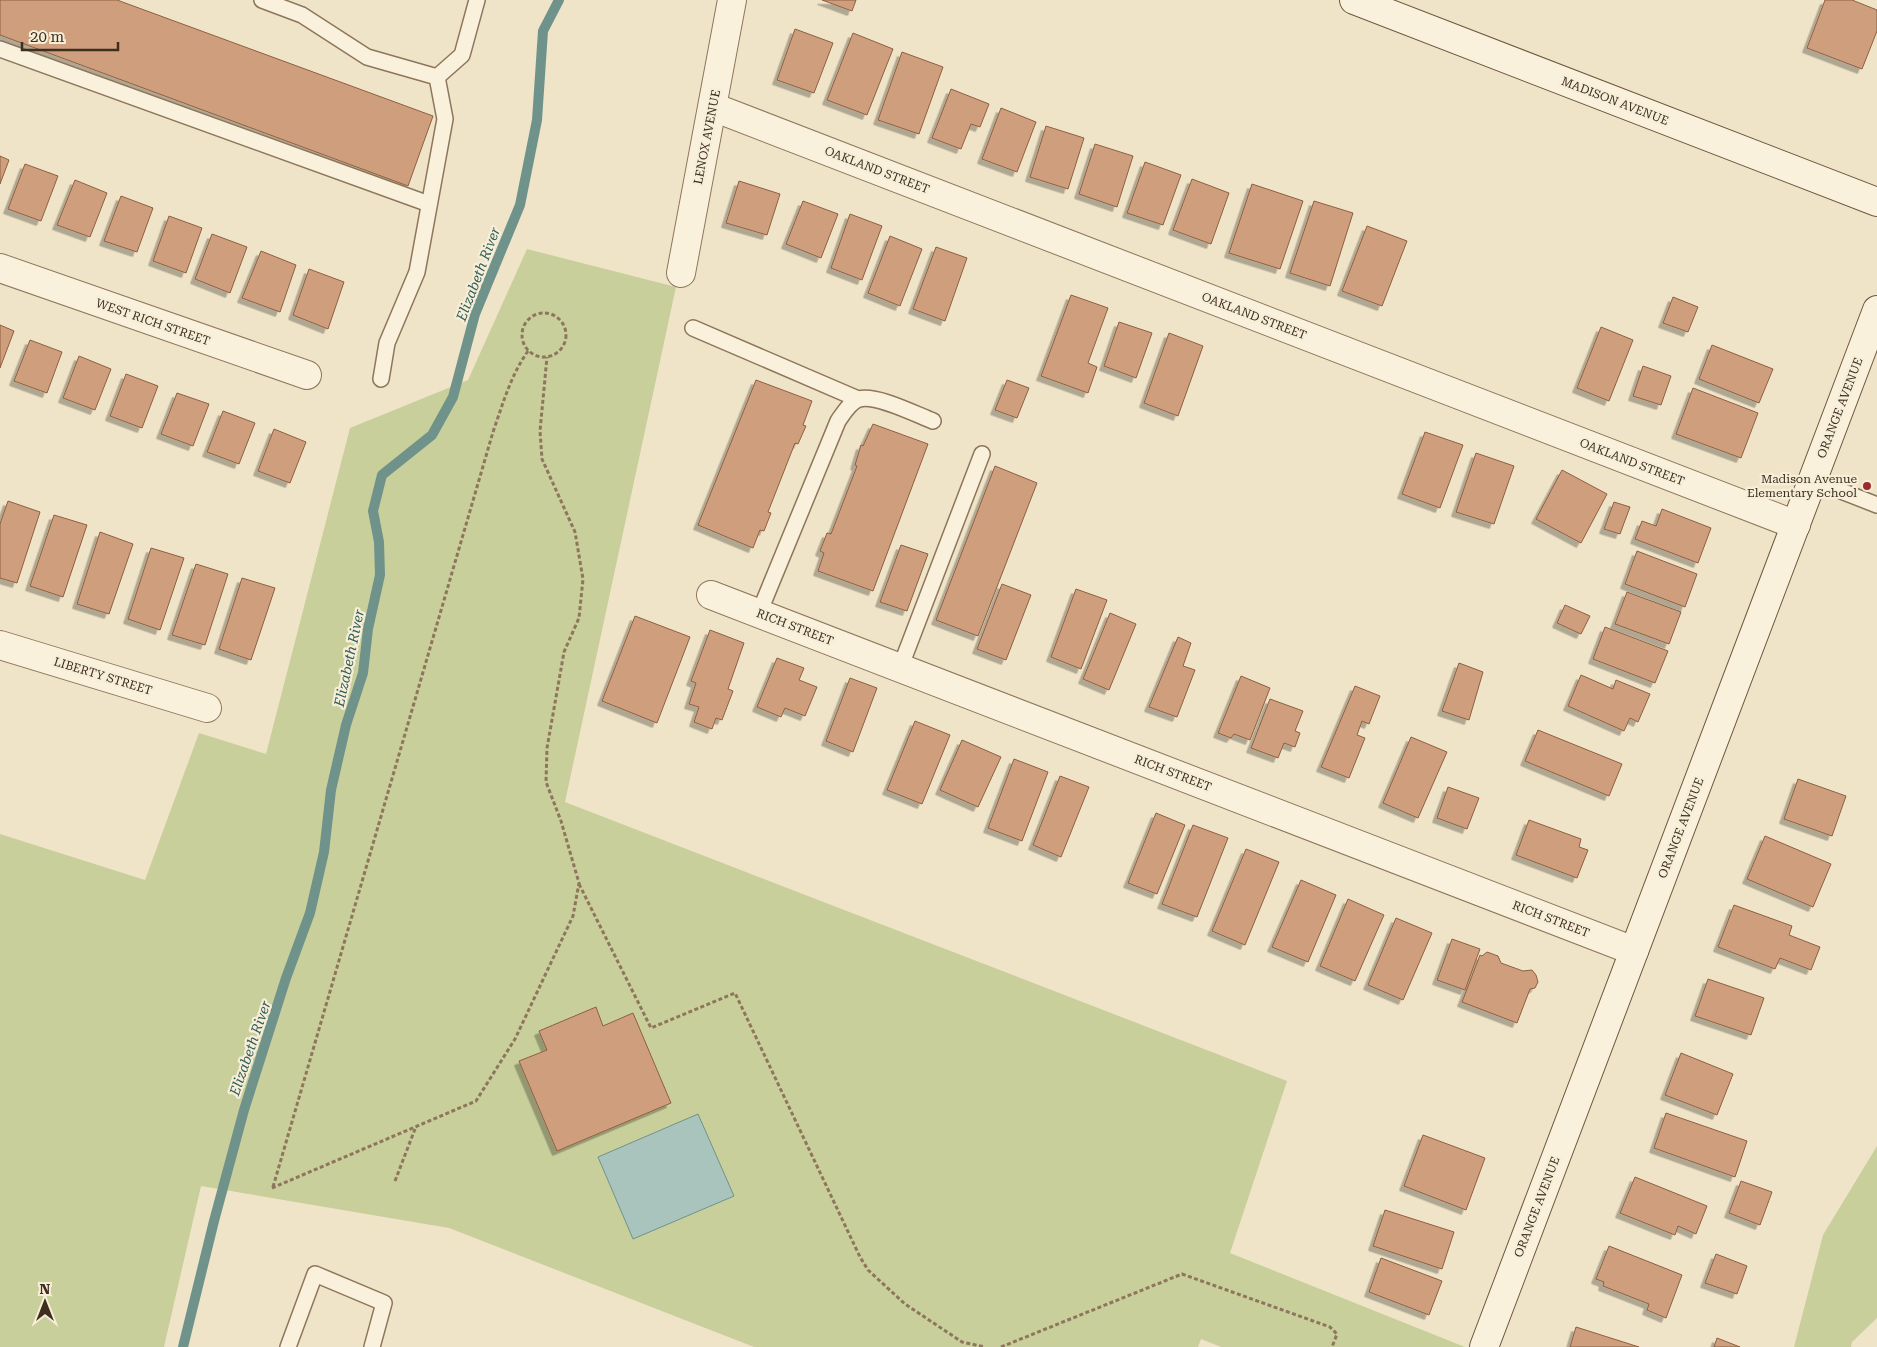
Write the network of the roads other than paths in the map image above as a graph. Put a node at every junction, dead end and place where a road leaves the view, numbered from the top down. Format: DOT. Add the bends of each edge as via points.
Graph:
graph roads {
  1 [pos="262,0"];
  2 [pos="477,0"];
  3 [pos="732,0"];
  4 [pos="1354,0"];
  5 [pos="0,49"];
  6 [pos="437,77"];
  7 [pos="713,107"];
  8 [pos="1877,202"];
  9 [pos="429,204"];
  10 [pos="0,268"];
  11 [pos="681,273"];
  12 [pos="1877,310"];
  13 [pos="693,328"];
  14 [pos="306,375"];
  15 [pos="381,379"];
  16 [pos="858,399"];
  17 [pos="933,421"];
  18 [pos="982,454"];
  19 [pos="1813,480"];
  20 [pos="1877,505"];
  21 [pos="1796,525"];
  22 [pos="711,595"];
  23 [pos="759,613"];
  24 [pos="0,645"];
  25 [pos="900,668"];
  26 [pos="207,708"];
  27 [pos="1634,951"];
  28 [pos="288,1347"];
  29 [pos="372,1347"];
  30 [pos="1484,1347"];
  1 -- 6 [label="lane" via="302,14 367,57"];
  2 -- 6 [label="lane" via="462,55"];
  3 -- 7 [label="street, LENOX AVENUE"];
  4 -- 8 [label="street, MADISON AVENUE"];
  5 -- 9 [label="lane"];
  6 -- 9 [label="lane" via="445,119"];
  7 -- 11 [label="street, LENOX AVENUE"];
  7 -- 21 [label="street, OAKLAND STREET"];
  9 -- 15 [label="lane" via="417,272 387,342"];
  10 -- 14 [label="street, WEST RICH STREET"];
  12 -- 19 [label="street, ORANGE AVENUE"];
  13 -- 16 [label="lane"];
  16 -- 17 [label="lane" via="874,398"];
  16 -- 23 [label="lane" via="838,421"];
  18 -- 25 [label="lane"];
  19 -- 20 [label="lane"];
  19 -- 21 [label="street, ORANGE AVENUE"];
  21 -- 27 [label="street, ORANGE AVENUE"];
  22 -- 23 [label="street, RICH STREET"];
  23 -- 25 [label="street, RICH STREET"];
  24 -- 26 [label="street, LIBERTY STREET"];
  25 -- 27 [label="street, RICH STREET"];
  27 -- 30 [label="street, ORANGE AVENUE"];
  28 -- 29 [label="lane" via="315,1274 384,1303"];
}
